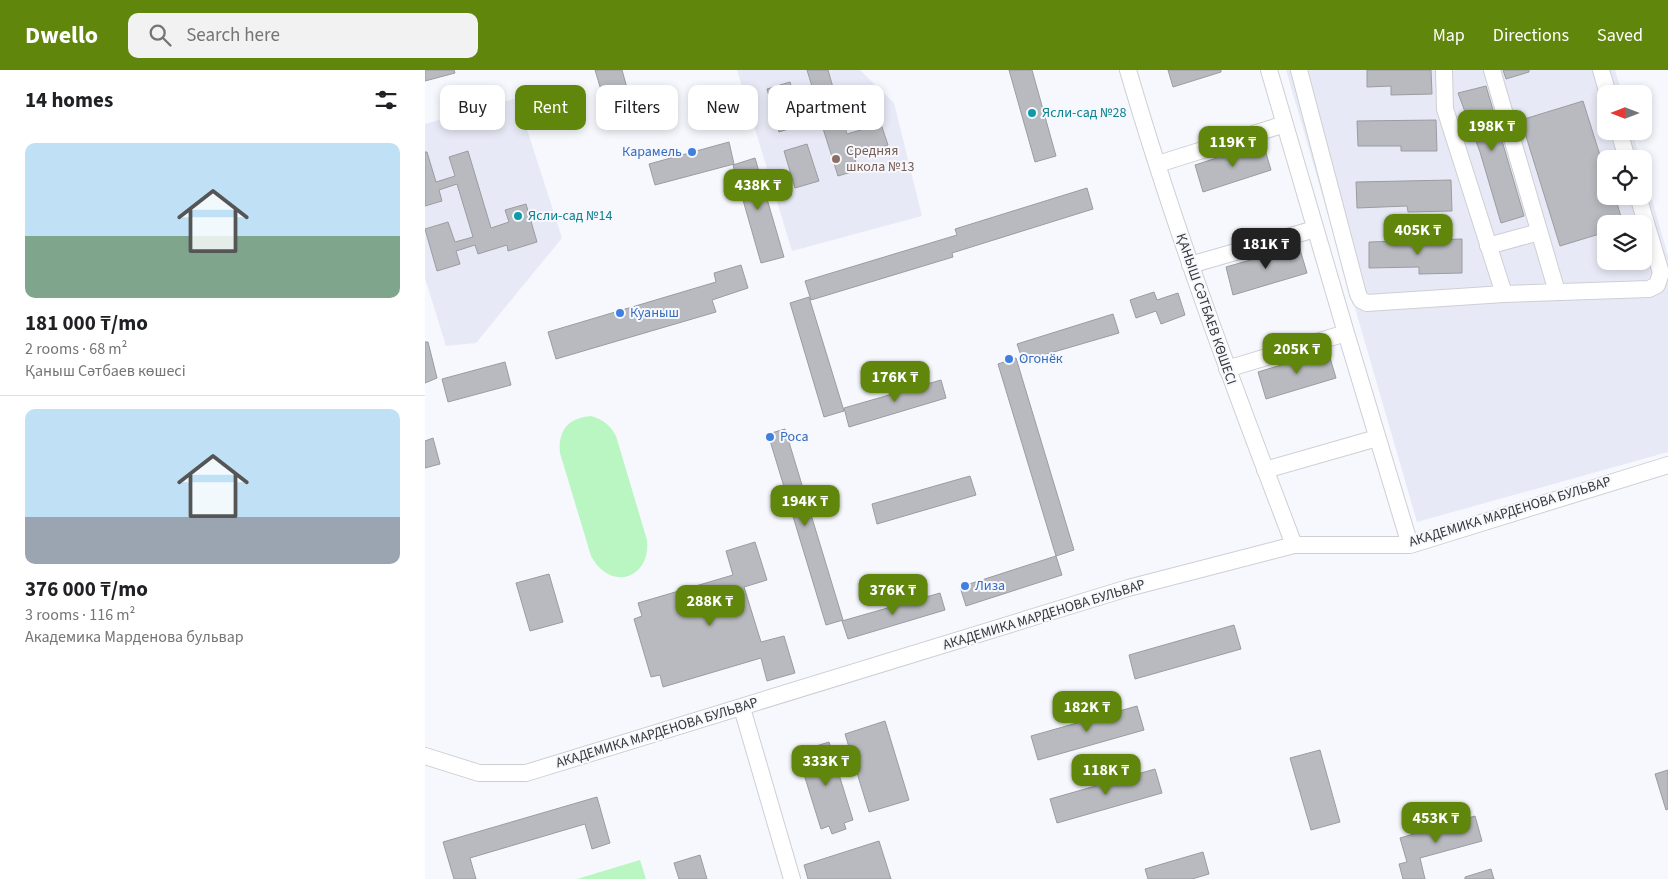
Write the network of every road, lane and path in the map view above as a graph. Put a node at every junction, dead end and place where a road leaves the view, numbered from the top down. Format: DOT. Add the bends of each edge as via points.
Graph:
graph roads {
  1 [pos="1128,70"];
  2 [pos="1269,70"];
  3 [pos="1299,70"];
  4 [pos="1444,70"];
  5 [pos="1493,70"];
  6 [pos="1601,70"];
  7 [pos="1605,85"];
  8 [pos="1285,124"];
  9 [pos="1157,164"];
  10 [pos="1641,205"];
  11 [pos="1315,228"];
  12 [pos="1539,232"];
  13 [pos="1488,246"];
  14 [pos="1190,265"];
  15 [pos="1557,292"];
  16 [pos="1504,294"];
  17 [pos="1346,333"];
  18 [pos="1227,369"];
  19 [pos="1377,438"];
  20 [pos="1668,465"];
  21 [pos="1265,470"];
  22 [pos="1410,544"];
  23 [pos="1293,545"];
  24 [pos="742,708"];
  25 [pos="425,756"];
  26 [pos="792,879"];
  1 -- 9 [label="street, ҚАНЫШ СӘТБАЕВ КӨШЕСІ"];
  2 -- 8 [label="street"];
  3 -- 16 [label="street" via="1361,300 1367,303"];
  4 -- 13 [label="street" via="1445,109"];
  5 -- 12 [label="street"];
  6 -- 7 [label="street"];
  8 -- 9 [label="street"];
  8 -- 11 [label="street"];
  9 -- 14 [label="street, ҚАНЫШ СӘТБАЕВ КӨШЕСІ"];
  10 -- 15 [label="street" via="1661,273 1657,285 1649,289"];
  11 -- 14 [label="street"];
  11 -- 17 [label="street"];
  12 -- 13 [label="street"];
  12 -- 15 [label="street"];
  13 -- 16 [label="street"];
  14 -- 18 [label="street, ҚАНЫШ СӘТБАЕВ КӨШЕСІ"];
  15 -- 16 [label="street"];
  17 -- 18 [label="street"];
  17 -- 19 [label="street"];
  18 -- 21 [label="street, ҚАНЫШ СӘТБАЕВ КӨШЕСІ"];
  19 -- 21 [label="street"];
  19 -- 22 [label="street"];
  20 -- 22 [label="street, АКАДЕМИКА МАРДЕНОВА БУЛЬВАР"];
  21 -- 23 [label="street, ҚАНЫШ СӘТБАЕВ КӨШЕСІ"];
  22 -- 23 [label="street, АКАДЕМИКА МАРДЕНОВА БУЛЬВАР"];
  23 -- 24 [label="street, АКАДЕМИКА МАРДЕНОВА БУЛЬВАР" via="1128,588"];
  24 -- 25 [label="street, АКАДЕМИКА МАРДЕНОВА БУЛЬВАР" via="527,773 479,773"];
  24 -- 26 [label="street"];
}
